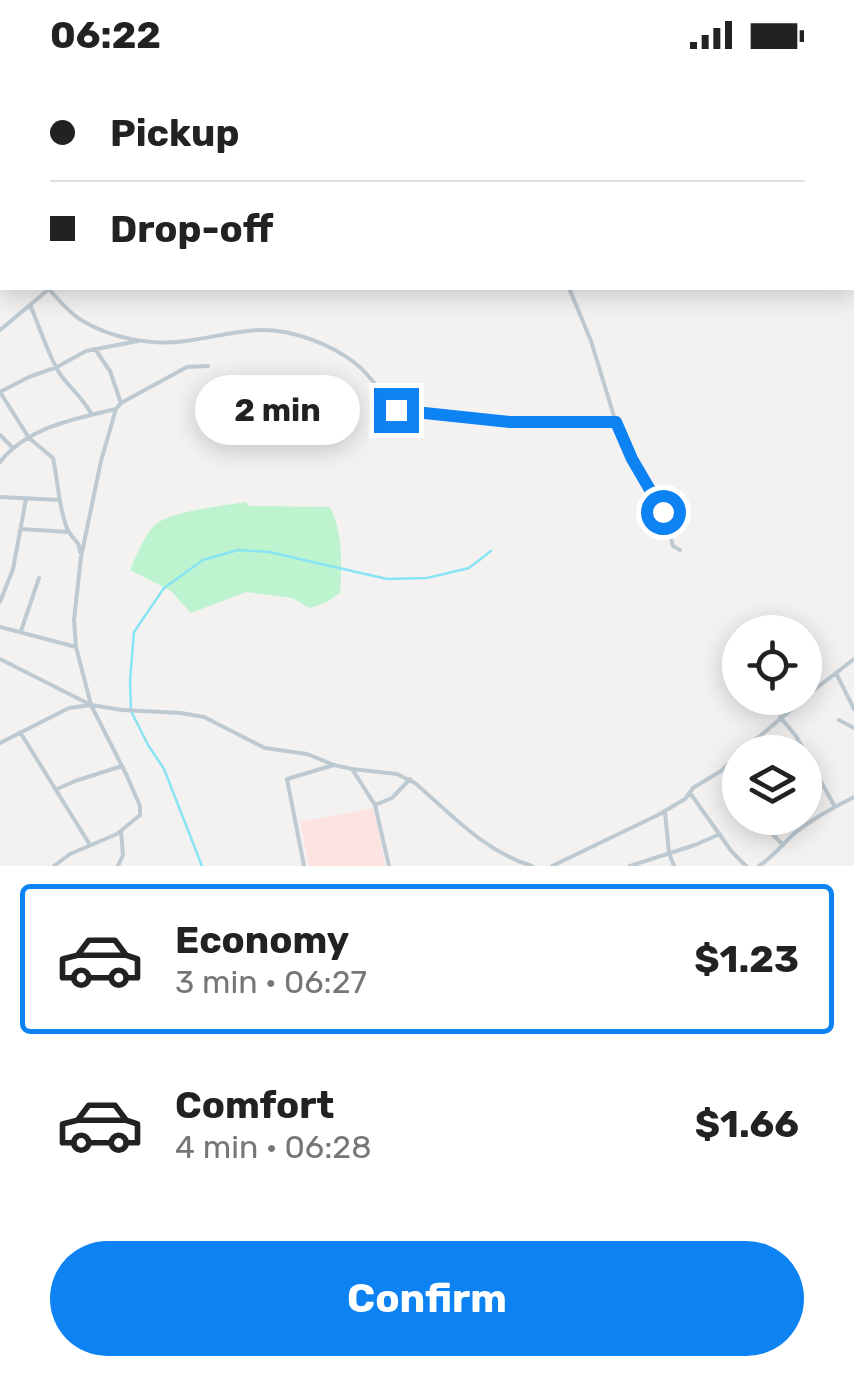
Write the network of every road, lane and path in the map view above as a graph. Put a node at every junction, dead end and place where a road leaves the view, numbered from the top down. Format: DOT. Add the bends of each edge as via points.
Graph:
graph roads {
  1 [pos="47,290"];
  2 [pos="51,290"];
  3 [pos="570,290"];
  4 [pos="30,305"];
  5 [pos="0,330"];
  6 [pos="140,341"];
  7 [pos="95,349"];
  8 [pos="208,366"];
  9 [pos="56,368"];
  10 [pos="2,399"];
  11 [pos="121,403"];
  12 [pos="116,409"];
  13 [pos="92,415"];
  14 [pos="616,422"];
  15 [pos="0,436"];
  16 [pos="29,438"];
  17 [pos="12,446"];
  18 [pos="0,462"];
  19 [pos="0,497"];
  20 [pos="26,499"];
  21 [pos="61,500"];
  22 [pos="21,528"];
  23 [pos="69,532"];
  24 [pos="680,550"];
  25 [pos="81,557"];
  26 [pos="38,578"];
  27 [pos="0,602"];
  28 [pos="0,627"];
  29 [pos="21,632"];
  30 [pos="76,647"];
  31 [pos="0,659"];
  32 [pos="854,659"];
  33 [pos="836,673"];
  34 [pos="822,684"];
  35 [pos="91,704"];
  36 [pos="854,709"];
  37 [pos="782,715"];
  38 [pos="780,717"];
  39 [pos="840,720"];
  40 [pos="854,728"];
  41 [pos="20,732"];
  42 [pos="760,735"];
  43 [pos="0,743"];
  44 [pos="122,766"];
  45 [pos="334,766"];
  46 [pos="722,768"];
  47 [pos="352,769"];
  48 [pos="410,779"];
  49 [pos="57,789"];
  50 [pos="690,793"];
  51 [pos="854,797"];
  52 [pos="375,805"];
  53 [pos="835,807"];
  54 [pos="665,811"];
  55 [pos="822,815"];
  56 [pos="121,831"];
  57 [pos="720,834"];
  58 [pos="773,835"];
  59 [pos="794,835"];
  60 [pos="90,845"];
  61 [pos="783,845"];
  62 [pos="670,853"];
  63 [pos="54,866"];
  64 [pos="118,866"];
  65 [pos="304,866"];
  66 [pos="389,866"];
  67 [pos="532,866"];
  68 [pos="552,866"];
  69 [pos="630,866"];
  70 [pos="674,866"];
  71 [pos="746,866"];
  72 [pos="759,866"];
  1 -- 4 [label="street"];
  2 -- 6 [label="street" via="83,321"];
  3 -- 14 [label="street"];
  4 -- 5 [label="street"];
  4 -- 9 [label="street"];
  6 -- 7 [label="street"];
  6 -- 14 [label="street" via="282,330 357,364 396,410 510,422"];
  7 -- 9 [label="street"];
  7 -- 11 [label="street"];
  8 -- 11 [label="street" via="187,367"];
  9 -- 10 [label="street" via="0,392"];
  9 -- 13 [label="street"];
  10 -- 16 [label="street"];
  11 -- 12 [label="street"];
  12 -- 13 [label="street"];
  12 -- 25 [label="street"];
  13 -- 16 [label="street"];
  14 -- 24 [label="street"];
  15 -- 17 [label="street"];
  16 -- 17 [label="street"];
  16 -- 21 [label="street" via="53,458"];
  17 -- 18 [label="street"];
  19 -- 20 [label="street"];
  20 -- 21 [label="street"];
  20 -- 22 [label="street"];
  21 -- 23 [label="street"];
  22 -- 23 [label="street"];
  22 -- 27 [label="street"];
  23 -- 25 [label="street"];
  25 -- 30 [label="street"];
  26 -- 29 [label="street"];
  28 -- 29 [label="street"];
  29 -- 30 [label="street"];
  30 -- 35 [label="street"];
  31 -- 35 [label="street"];
  32 -- 33 [label="street"];
  33 -- 34 [label="street"];
  33 -- 36 [label="street"];
  35 -- 41 [label="street"];
  35 -- 44 [label="street"];
  35 -- 45 [label="street" via="204,718 265,748"];
  37 -- 38 [label="street"];
  38 -- 42 [label="street"];
  38 -- 53 [label="street"];
  39 -- 40 [label="street"];
  41 -- 43 [label="street"];
  41 -- 49 [label="street"];
  44 -- 49 [label="street"];
  44 -- 56 [label="street" via="140,815"];
  45 -- 47 [label="street"];
  45 -- 65 [label="street" via="287,779"];
  46 -- 50 [label="street"];
  47 -- 48 [label="street"];
  47 -- 52 [label="street"];
  48 -- 52 [label="street"];
  48 -- 67 [label="street" via="487,846"];
  49 -- 60 [label="street"];
  50 -- 54 [label="street"];
  50 -- 57 [label="street"];
  51 -- 53 [label="street"];
  52 -- 66 [label="street"];
  53 -- 55 [label="street"];
  54 -- 62 [label="street"];
  54 -- 68 [label="street"];
  56 -- 60 [label="street"];
  56 -- 64 [label="street"];
  57 -- 62 [label="street"];
  57 -- 71 [label="street"];
  58 -- 61 [label="street"];
  59 -- 61 [label="street"];
  60 -- 63 [label="street"];
  61 -- 72 [label="street"];
  62 -- 69 [label="street"];
  62 -- 70 [label="street"];
}
